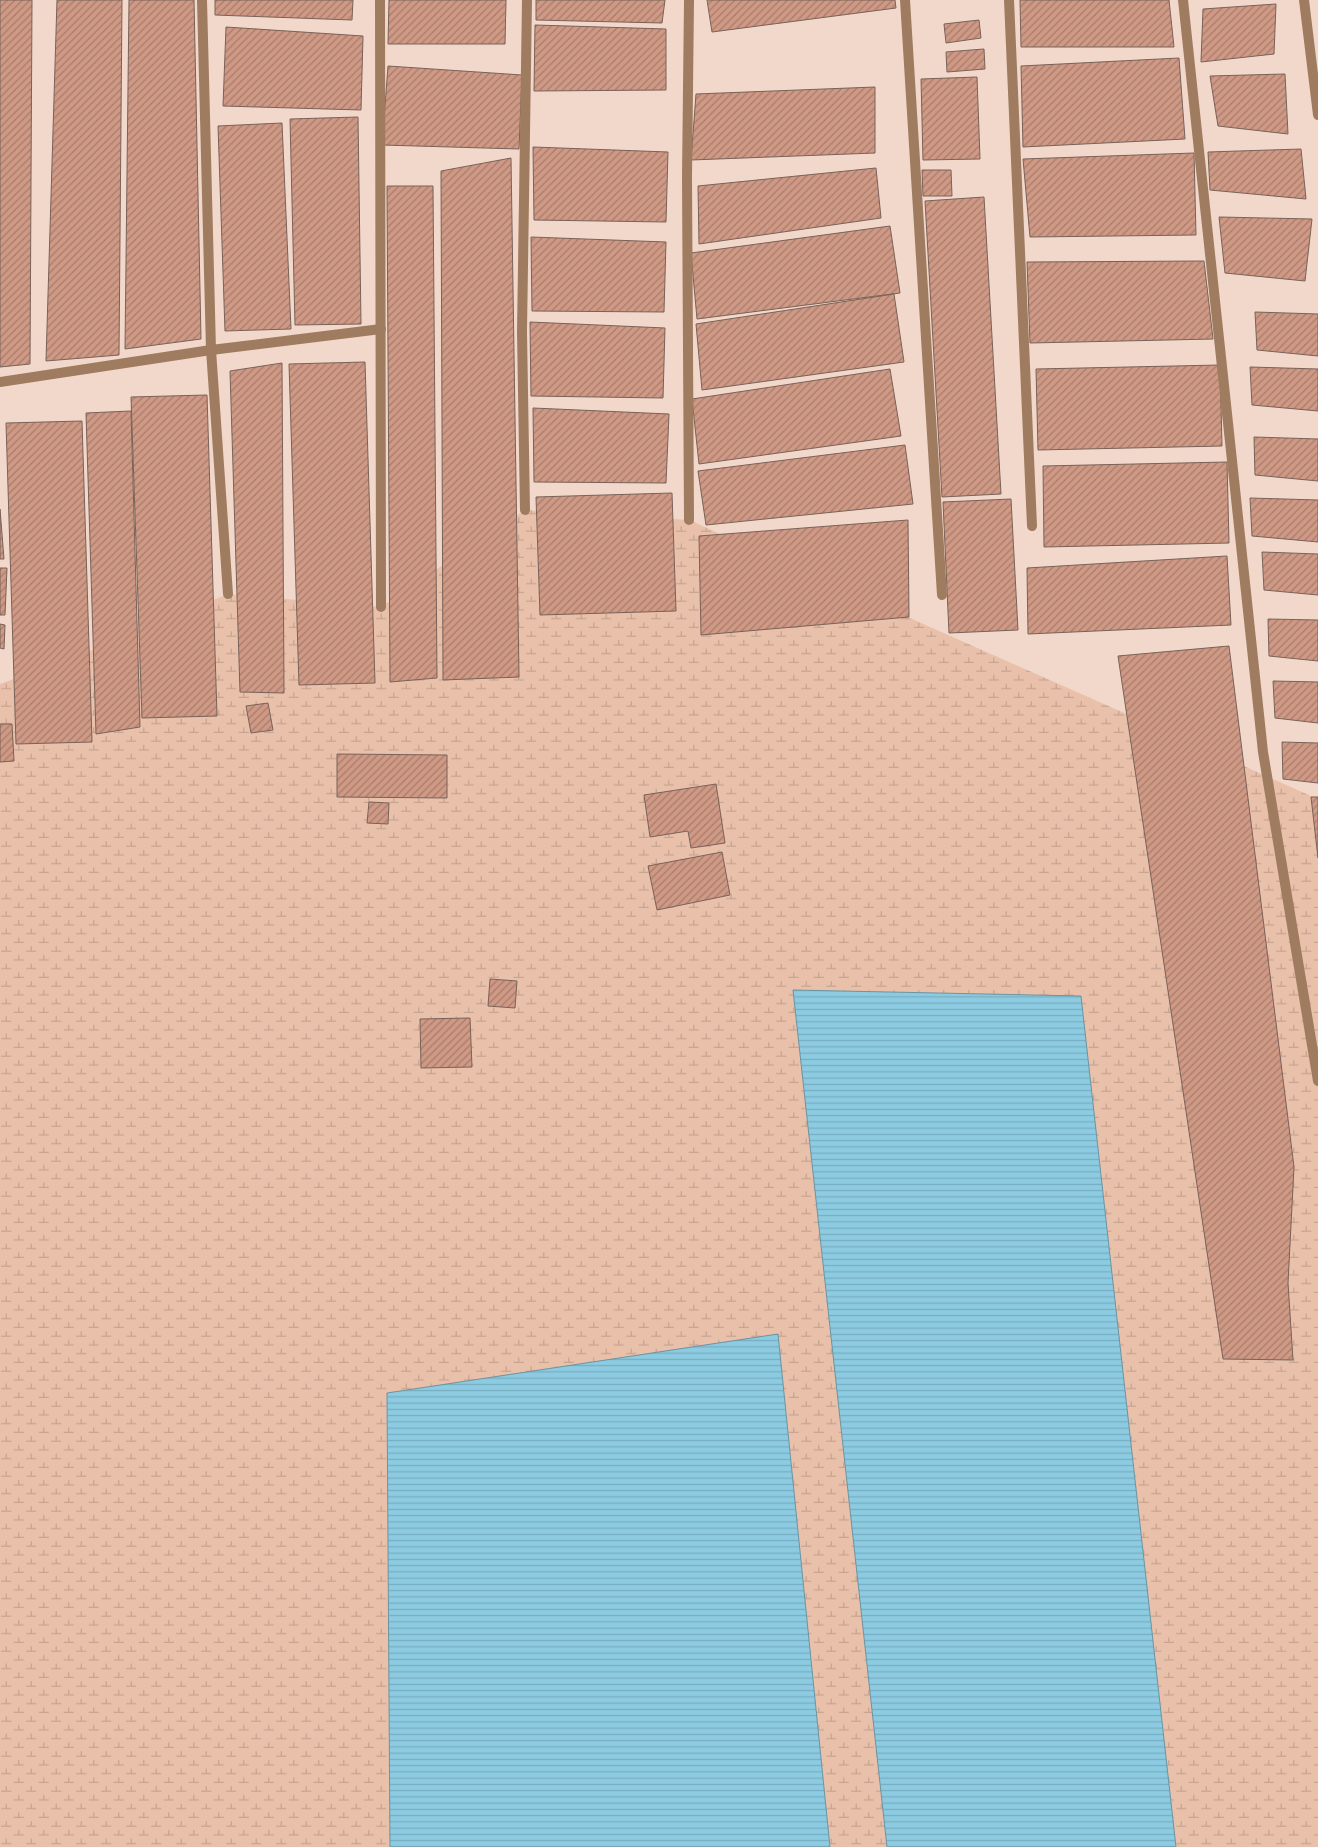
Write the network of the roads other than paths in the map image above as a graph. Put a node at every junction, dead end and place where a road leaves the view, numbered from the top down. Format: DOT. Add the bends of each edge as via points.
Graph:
graph roads {
  1 [pos="202,0"];
  2 [pos="380,0"];
  3 [pos="527,0"];
  4 [pos="689,0"];
  5 [pos="905,0"];
  6 [pos="1009,0"];
  7 [pos="1183,0"];
  8 [pos="1304,0"];
  9 [pos="1318,115"];
  10 [pos="381,329"];
  11 [pos="211,350"];
  12 [pos="0,382"];
  13 [pos="525,510"];
  14 [pos="690,520"];
  15 [pos="1032,526"];
  16 [pos="228,594"];
  17 [pos="942,595"];
  18 [pos="381,607"];
  19 [pos="1318,1081"];
  1 -- 11 [label="street"];
  2 -- 10 [label="street"];
  3 -- 13 [label="street" via="522,332"];
  4 -- 14 [label="street"];
  5 -- 17 [label="street"];
  6 -- 15 [label="street"];
  7 -- 19 [label="street" via="1262,752"];
  8 -- 9 [label="street"];
  10 -- 11 [label="street"];
  10 -- 18 [label="street"];
  11 -- 12 [label="street"];
  11 -- 16 [label="street"];
}
